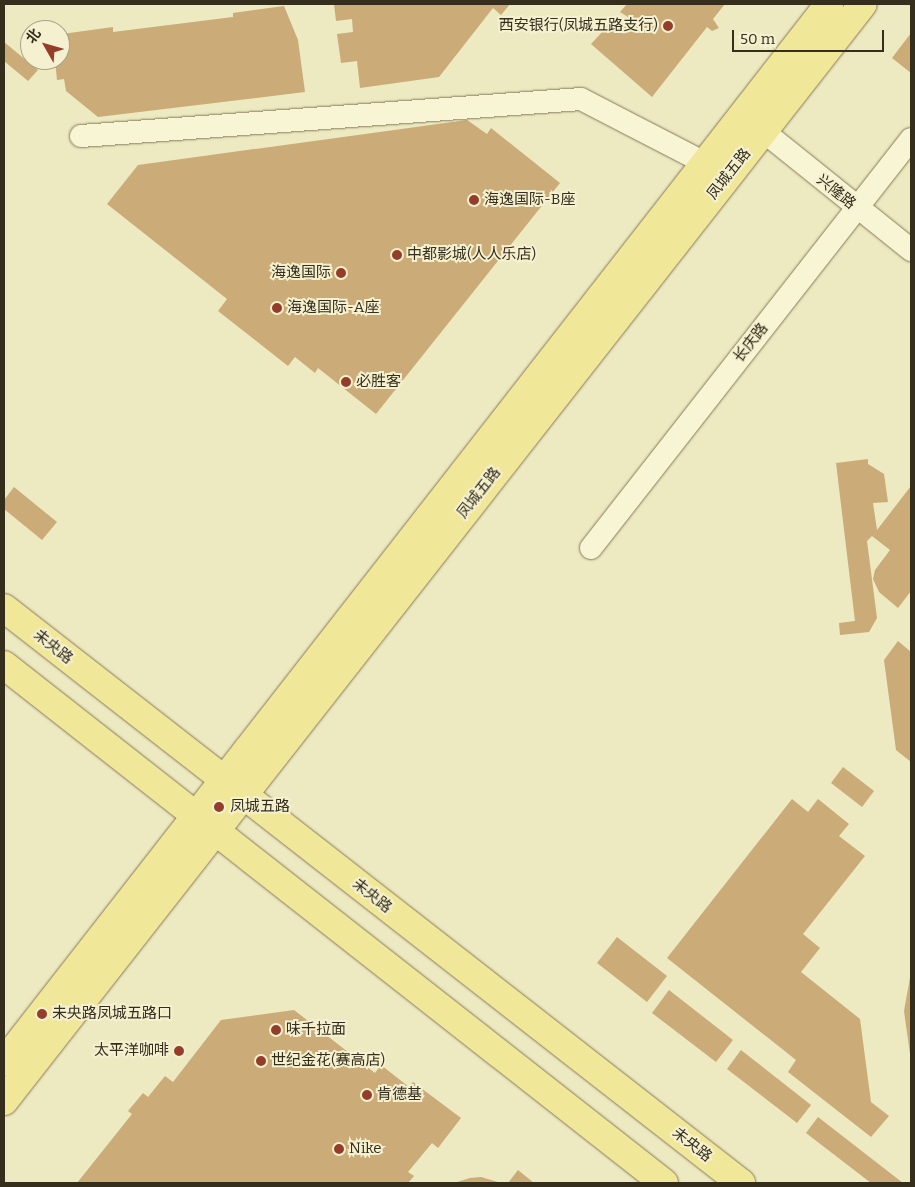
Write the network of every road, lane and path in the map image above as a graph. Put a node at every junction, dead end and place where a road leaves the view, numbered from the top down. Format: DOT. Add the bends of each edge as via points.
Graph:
graph roads {
  1 [pos="829,4"];
  2 [pos="863,4"];
  3 [pos="763,131"];
  4 [pos="81,136"];
  5 [pos="911,138"];
  6 [pos="705,162"];
  7 [pos="856,209"];
  8 [pos="911,250"];
  9 [pos="591,548"];
  10 [pos="4,608"];
  11 [pos="4,665"];
  12 [pos="232,788"];
  13 [pos="205,824"];
  14 [pos="4,1062"];
  15 [pos="4,1101"];
  16 [pos="664,1183"];
  17 [pos="741,1183"];
  1 -- 6 [label="main road, 凤城五路"];
  2 -- 3 [label="main road, 凤城五路"];
  3 -- 7 [label="street, 兴隆路"];
  3 -- 12 [label="main road, 凤城五路"];
  4 -- 6 [label="street" via="581,99"];
  5 -- 7 [label="street, 长庆路"];
  6 -- 12 [label="main road, 凤城五路"];
  7 -- 8 [label="street, 兴隆路"];
  7 -- 9 [label="street, 长庆路"];
  10 -- 12 [label="main road, 未央路"];
  11 -- 13 [label="main road"];
  12 -- 13 [label="main road, 凤城五路"];
  12 -- 17 [label="main road, 未央路"];
  13 -- 14 [label="main road, 凤城五路"];
  13 -- 15 [label="main road, 凤城五路"];
  13 -- 16 [label="main road"];
}
